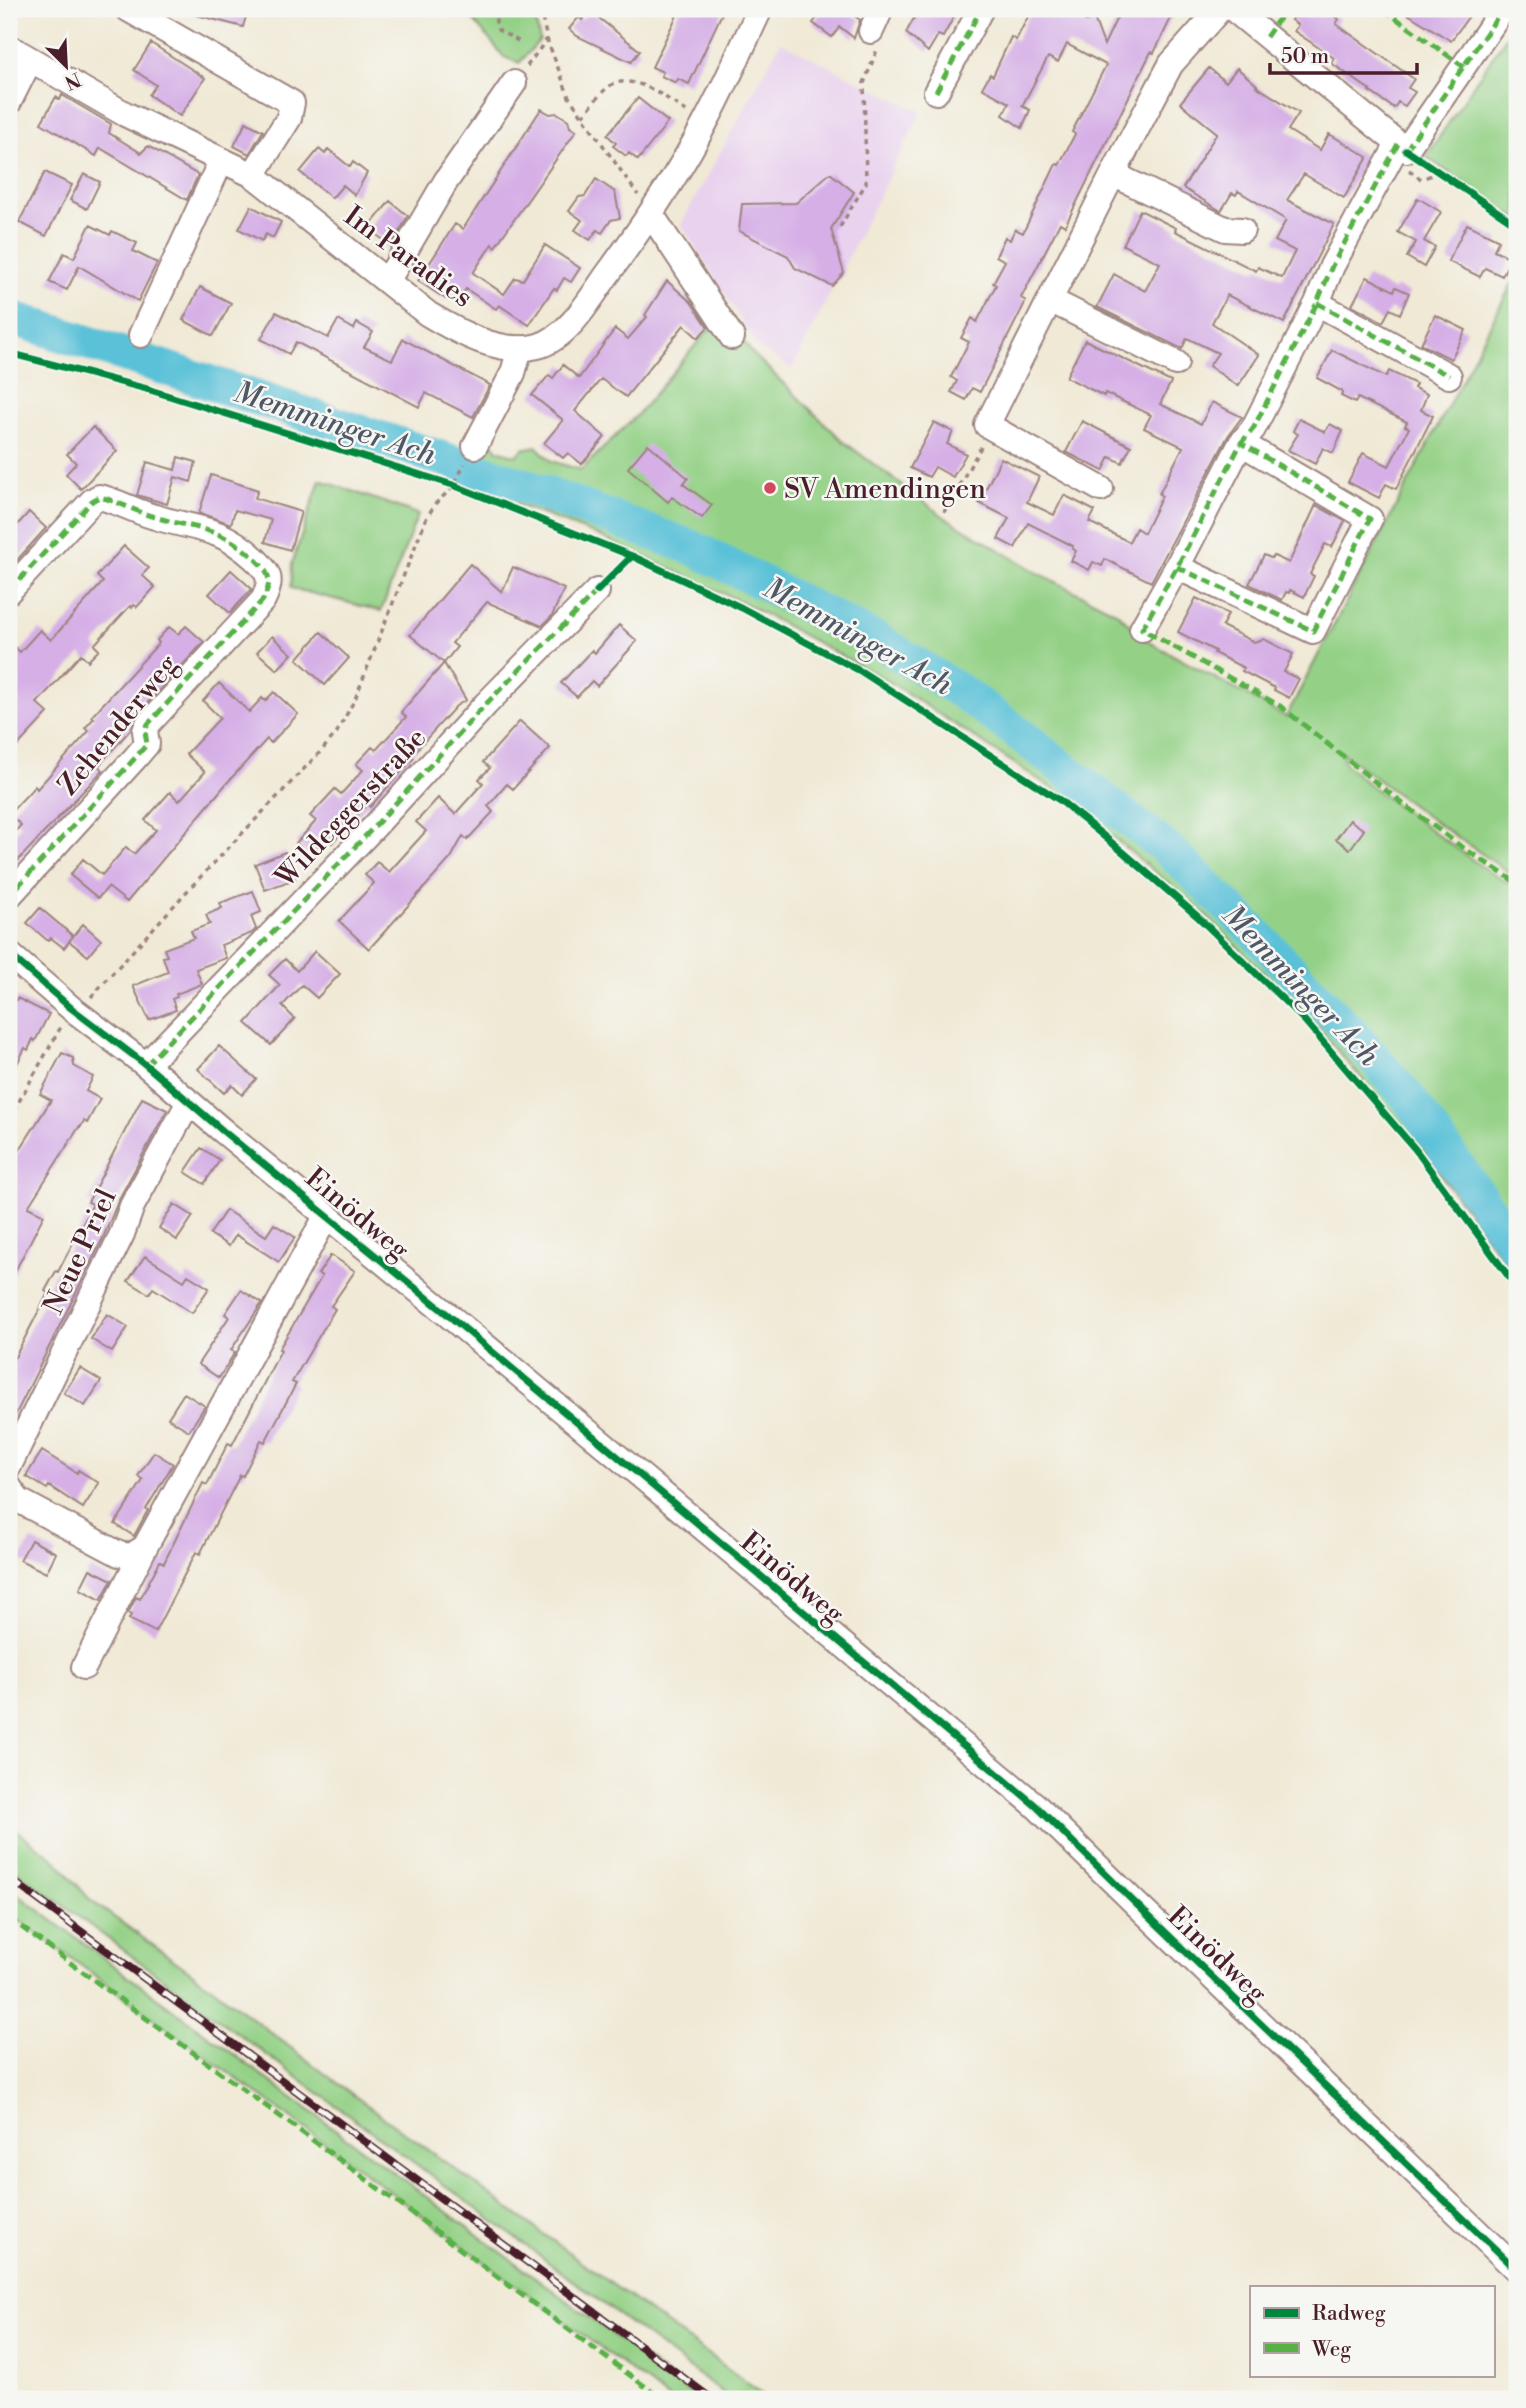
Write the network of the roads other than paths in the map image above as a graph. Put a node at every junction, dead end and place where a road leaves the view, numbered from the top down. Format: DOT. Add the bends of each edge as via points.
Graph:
graph roads {
  1 [pos="128,9"];
  2 [pos="760,9"];
  3 [pos="881,9"];
  4 [pos="981,9"];
  5 [pos="1220,9"];
  6 [pos="1233,9"];
  7 [pos="1503,9"];
  8 [pos="871,31"];
  9 [pos="9,47"];
  10 [pos="30,60"];
  11 [pos="514,83"];
  12 [pos="936,92"];
  13 [pos="9,102"];
  14 [pos="1402,147"];
  15 [pos="221,161"];
  16 [pos="253,174"];
  17 [pos="1113,174"];
  18 [pos="652,214"];
  19 [pos="1242,230"];
  20 [pos="388,280"];
  21 [pos="1050,300"];
  22 [pos="1317,303"];
  23 [pos="141,335"];
  24 [pos="732,337"];
  25 [pos="520,348"];
  26 [pos="1176,363"];
  27 [pos="1449,376"];
  28 [pos="1241,443"];
  29 [pos="475,446"];
  30 [pos="1101,489"];
  31 [pos="1177,567"];
  32 [pos="9,591"];
  33 [pos="597,591"];
  34 [pos="1142,629"];
  35 [pos="9,896"];
  36 [pos="9,954"];
  37 [pos="146,1065"];
  38 [pos="188,1102"];
  39 [pos="327,1215"];
  40 [pos="9,1466"];
  41 [pos="9,1488"];
  42 [pos="145,1547"];
  43 [pos="85,1667"];
  44 [pos="1517,2270"];
  1 -- 16 [label="street" via="292,103 289,118"];
  2 -- 18 [label="street, Im Paradies" via="705,123"];
  3 -- 8 [label="street"];
  4 -- 12 [label="street"];
  5 -- 17 [label="street" via="1171,64"];
  6 -- 14 [label="street"];
  7 -- 14 [label="street"];
  9 -- 10 [label="street, Im Paradies"];
  10 -- 13 [label="street"];
  10 -- 15 [label="street, Im Paradies"];
  11 -- 20 [label="street" via="446,181"];
  14 -- 22 [label="street" via="1332,266"];
  15 -- 16 [label="street, Im Paradies"];
  15 -- 23 [label="street"];
  16 -- 20 [label="street, Im Paradies"];
  17 -- 19 [label="street" via="1225,229"];
  17 -- 21 [label="street"];
  18 -- 24 [label="street"];
  18 -- 25 [label="street, Im Paradies" via="570,323 539,345"];
  20 -- 25 [label="street, Im Paradies" via="449,327"];
  21 -- 26 [label="street"];
  21 -- 30 [label="street" via="987,425"];
  22 -- 27 [label="street"];
  22 -- 28 [label="street" via="1253,429"];
  25 -- 29 [label="street" via="513,373"];
  28 -- 31 [label="street"];
  28 -- 31 [label="street" via="1370,519 1319,620 1313,631"];
  31 -- 34 [label="street"];
  32 -- 35 [label="street, Zehenderweg" via="99,497 158,519 217,532 249,554 270,578 263,600 148,724 146,744 136,757"];
  33 -- 37 [label="street, Wildeggerstraße"];
  36 -- 37 [label="street, Einödweg"];
  37 -- 38 [label="street, Einödweg"];
  38 -- 39 [label="street, Einödweg"];
  38 -- 40 [label="street, Neue Priel" via="132,1206"];
  39 -- 42 [label="street"];
  39 -- 44 [label="street, Einödweg" via="1035,1804"];
  41 -- 42 [label="street" via="19,1500 119,1554 131,1556"];
  42 -- 43 [label="street"];
}
